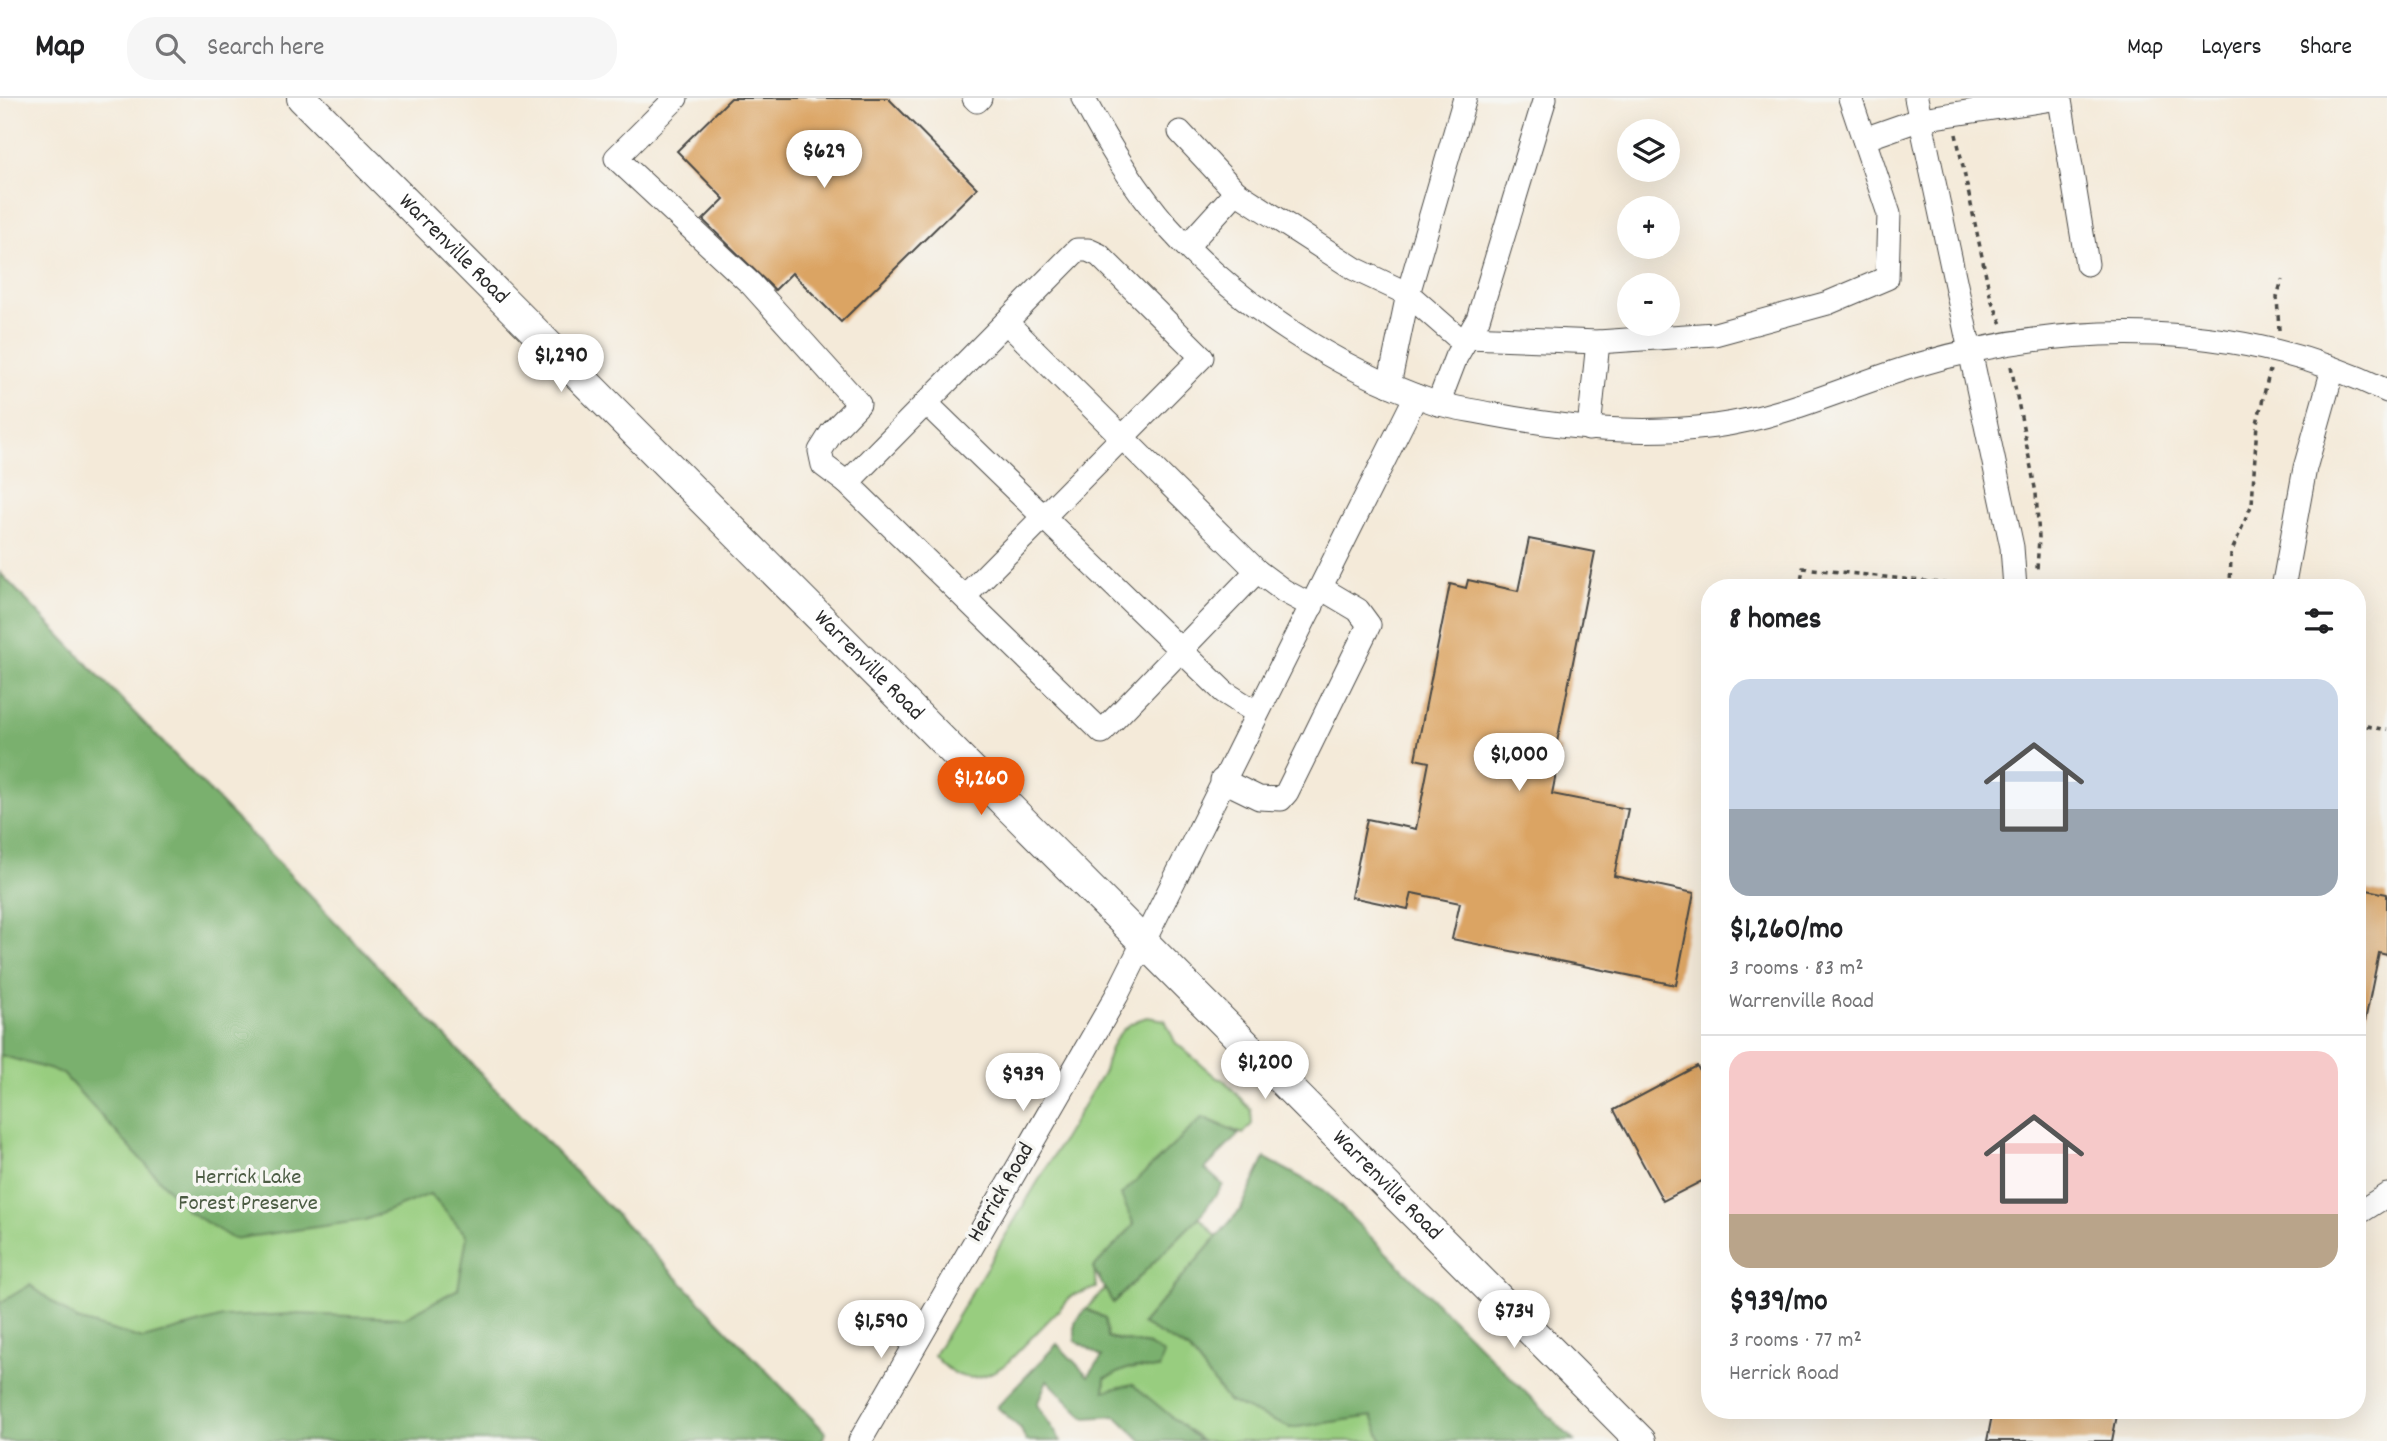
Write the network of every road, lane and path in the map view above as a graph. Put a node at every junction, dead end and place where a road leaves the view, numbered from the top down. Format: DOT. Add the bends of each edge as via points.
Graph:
graph roads {
  1 [pos="302,98"];
  2 [pos="676,98"];
  3 [pos="974,98"];
  4 [pos="980,98"];
  5 [pos="1083,98"];
  6 [pos="1465,98"];
  7 [pos="1545,98"];
  8 [pos="1850,98"];
  9 [pos="2059,99"];
  10 [pos="1919,108"];
  11 [pos="1954,124"];
  12 [pos="1180,132"];
  13 [pos="1864,139"];
  14 [pos="1236,192"];
  15 [pos="1188,245"];
  16 [pos="2087,264"];
  17 [pos="2282,280"];
  18 [pos="1408,294"];
  19 [pos="1006,322"];
  20 [pos="2004,332"];
  21 [pos="2279,333"];
  22 [pos="1465,340"];
  23 [pos="1598,342"];
  24 [pos="1969,352"];
  25 [pos="2010,362"];
  26 [pos="2271,363"];
  27 [pos="2333,369"];
  28 [pos="1389,385"];
  29 [pos="2387,391"];
  30 [pos="1427,400"];
  31 [pos="926,403"];
  32 [pos="1589,429"];
  33 [pos="1121,436"];
  34 [pos="847,483"];
  35 [pos="1043,516"];
  36 [pos="1257,571"];
  37 [pos="1801,579"];
  38 [pos="1904,579"];
  39 [pos="2014,579"];
  40 [pos="2038,579"];
  41 [pos="2230,579"];
  42 [pos="2285,579"];
  43 [pos="964,597"];
  44 [pos="1317,597"];
  45 [pos="1181,651"];
  46 [pos="1257,713"];
  47 [pos="2366,726"];
  48 [pos="2387,730"];
  49 [pos="1222,780"];
  50 [pos="1143,944"];
  51 [pos="2387,1195"];
  52 [pos="2366,1208"];
  53 [pos="860,1441"];
  54 [pos="1641,1441"];
  1 -- 50 [label="main road, Warrenville Road"];
  2 -- 34 [label="street" via="615,158 751,284 859,404 820,451 823,465"];
  3 -- 4 [label="street"];
  5 -- 15 [label="street" via="1125,171"];
  6 -- 18 [label="street"];
  7 -- 22 [label="street, Herrick Road" via="1478,319"];
  8 -- 13 [label="street"];
  9 -- 10 [label="street"];
  9 -- 16 [label="street"];
  10 -- 13 [label="street"];
  10 -- 24 [label="street"];
  11 -- 20 [label="path" via="1991,299"];
  12 -- 14 [label="street"];
  13 -- 23 [label="street" via="1889,214 1887,278 1828,303 1715,334"];
  14 -- 15 [label="street"];
  14 -- 18 [label="street" via="1355,269"];
  15 -- 28 [label="street" via="1261,311"];
  17 -- 21 [label="path" via="2277,297"];
  18 -- 22 [label="street"];
  18 -- 28 [label="street"];
  19 -- 31 [label="street"];
  19 -- 33 [label="street"];
  19 -- 33 [label="street" via="1077,250 1088,250 1099,255 1202,357"];
  22 -- 23 [label="street"];
  22 -- 30 [label="street, Herrick Road"];
  23 -- 32 [label="street"];
  24 -- 27 [label="street" via="2063,335 2152,332 2250,346"];
  24 -- 32 [label="street" via="1915,365 1818,402 1728,424 1617,432"];
  24 -- 39 [label="street" via="2012,547"];
  25 -- 40 [label="path" via="2036,493"];
  26 -- 41 [label="path" via="2257,423 2252,503 2231,553"];
  27 -- 29 [label="street"];
  27 -- 42 [label="street" via="2305,468"];
  28 -- 30 [label="street"];
  30 -- 32 [label="street"];
  30 -- 44 [label="street, Herrick Road"];
  31 -- 34 [label="street"];
  31 -- 35 [label="street"];
  33 -- 35 [label="street"];
  33 -- 36 [label="street"];
  34 -- 43 [label="street"];
  35 -- 43 [label="street"];
  35 -- 45 [label="street"];
  36 -- 44 [label="street" via="1284,591"];
  36 -- 45 [label="street"];
  37 -- 38 [label="path" via="1803,568"];
  43 -- 45 [label="street" via="1102,732"];
  44 -- 46 [label="street, Herrick Road"];
  44 -- 49 [label="street" via="1358,610 1369,625 1287,792 1281,799 1259,799"];
  45 -- 46 [label="street" via="1224,692"];
  46 -- 49 [label="street, Herrick Road"];
  47 -- 48 [label="path"];
  49 -- 50 [label="street, Herrick Road"];
  50 -- 53 [label="street, Herrick Road"];
  50 -- 54 [label="main road, Warrenville Road"];
  51 -- 52 [label="street"];
}
